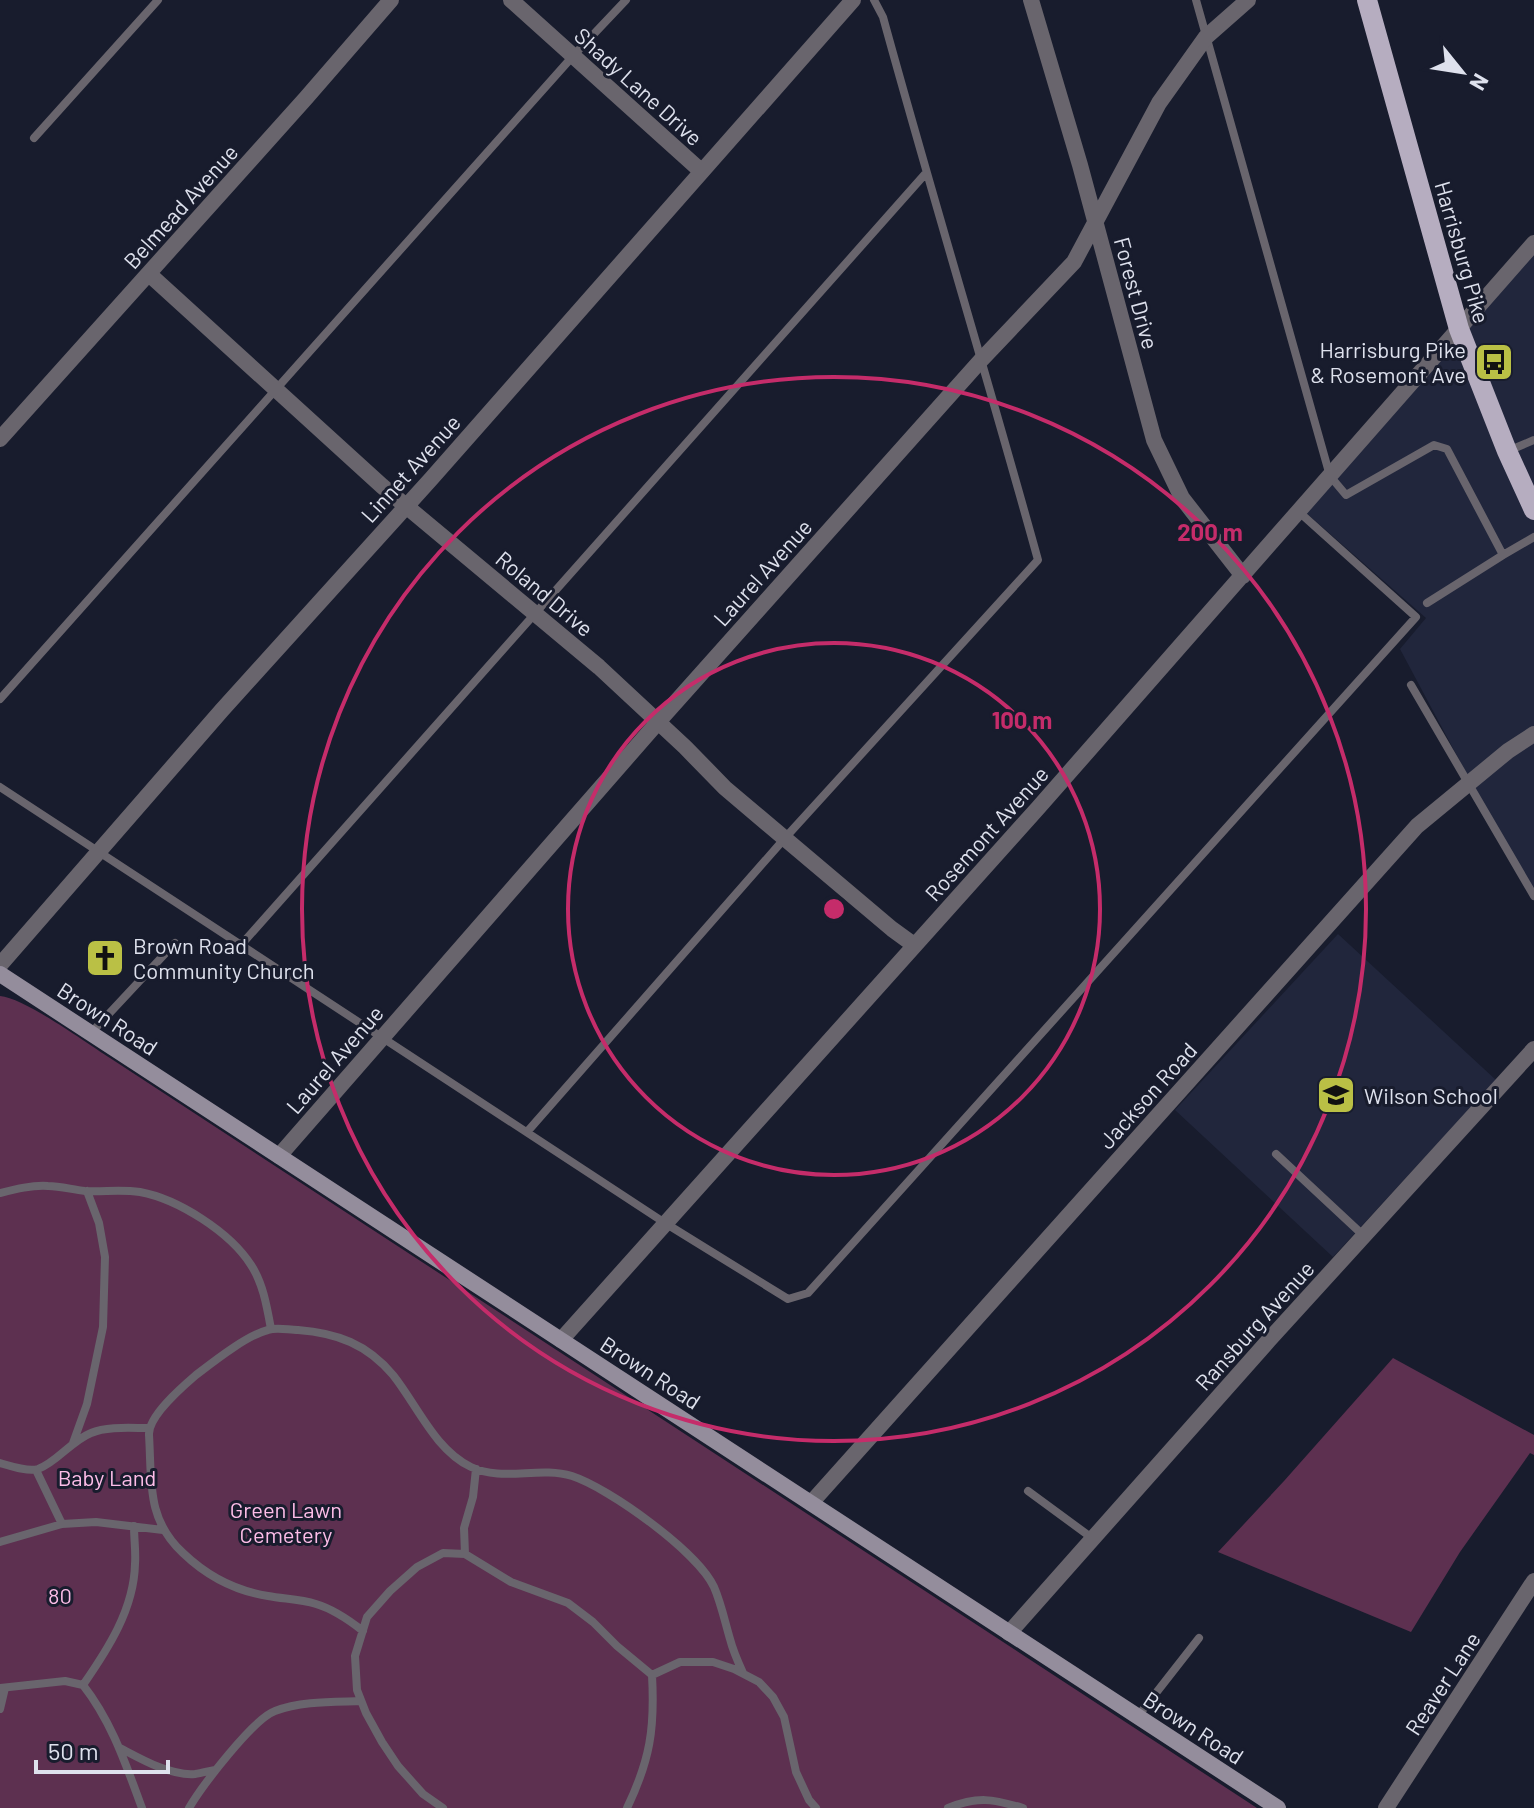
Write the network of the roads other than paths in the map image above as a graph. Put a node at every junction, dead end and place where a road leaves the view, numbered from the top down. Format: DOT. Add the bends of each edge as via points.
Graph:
graph roads {
  1 [pos="158,0"];
  2 [pos="391,0"];
  3 [pos="511,0"];
  4 [pos="626,0"];
  5 [pos="853,0"];
  6 [pos="874,0"];
  7 [pos="1031,0"];
  8 [pos="1196,0"];
  9 [pos="1248,0"];
  10 [pos="1367,0"];
  11 [pos="1206,37"];
  12 [pos="573,56"];
  13 [pos="34,138"];
  14 [pos="701,171"];
  15 [pos="926,173"];
  16 [pos="1095,222"];
  17 [pos="1532,250"];
  18 [pos="149,274"];
  19 [pos="1459,329"];
  20 [pos="982,359"];
  21 [pos="277,389"];
  22 [pos="0,439"];
  23 [pos="1534,440"];
  24 [pos="1507,451"];
  25 [pos="1330,476"];
  26 [pos="405,506"];
  27 [pos="1534,510"];
  28 [pos="1299,512"];
  29 [pos="1534,537"];
  30 [pos="1503,555"];
  31 [pos="1243,576"];
  32 [pos="1427,603"];
  33 [pos="535,613"];
  34 [pos="1411,685"];
  35 [pos="0,699"];
  36 [pos="658,722"];
  37 [pos="1534,734"];
  38 [pos="1469,783"];
  39 [pos="0,787"];
  40 [pos="785,838"];
  41 [pos="98,852"];
  42 [pos="1534,896"];
  43 [pos="175,943"];
  44 [pos="241,945"];
  45 [pos="914,945"];
  46 [pos="0,965"];
  47 [pos="0,974"];
  48 [pos="91,1033"];
  49 [pos="383,1037"];
  50 [pos="1534,1049"];
  51 [pos="527,1132"];
  52 [pos="1276,1154"];
  53 [pos="279,1156"];
  54 [pos="87,1191"];
  55 [pos="0,1193"];
  56 [pos="665,1223"];
  57 [pos="1364,1236"];
  58 [pos="271,1329"];
  59 [pos="561,1340"];
  60 [pos="148,1428"];
  61 [pos="73,1443"];
  62 [pos="0,1463"];
  63 [pos="476,1469"];
  64 [pos="36,1470"];
  65 [pos="1028,1491"];
  66 [pos="811,1503"];
  67 [pos="62,1524"];
  68 [pos="134,1526"];
  69 [pos="163,1530"];
  70 [pos="1093,1539"];
  71 [pos="0,1542"];
  72 [pos="465,1554"];
  73 [pos="1534,1581"];
  74 [pos="363,1631"];
  75 [pos="1009,1633"];
  76 [pos="1199,1638"];
  77 [pos="743,1673"];
  78 [pos="652,1675"];
  79 [pos="83,1685"];
  80 [pos="2,1688"];
  81 [pos="361,1701"];
  82 [pos="0,1709"];
  83 [pos="1137,1716"];
  84 [pos="120,1748"];
  85 [pos="216,1770"];
  86 [pos="142,1808"];
  87 [pos="189,1808"];
  88 [pos="443,1808"];
  89 [pos="627,1808"];
  90 [pos="816,1808"];
  91 [pos="948,1808"];
  92 [pos="1023,1808"];
  93 [pos="1278,1808"];
  94 [pos="1386,1808"];
  1 -- 13 [label="lane"];
  2 -- 18 [label="street, Belmead Avenue"];
  3 -- 12 [label="street, Shady Lane Drive"];
  4 -- 12 [label="lane"];
  5 -- 14 [label="street, Linnet Avenue"];
  6 -- 15 [label="lane"];
  7 -- 16 [label="street, Forest Drive"];
  8 -- 11 [label="lane"];
  9 -- 11 [label="street, Laurel Avenue"];
  10 -- 19 [label="main road, Harrisburg Pike"];
  11 -- 16 [label="street, Laurel Avenue" via="1159,103"];
  11 -- 25 [label="lane"];
  12 -- 14 [label="street, Shady Lane Drive"];
  12 -- 21 [label="lane"];
  14 -- 26 [label="street, Linnet Avenue"];
  15 -- 20 [label="lane"];
  15 -- 33 [label="lane"];
  16 -- 20 [label="street, Laurel Avenue" via="1074,262"];
  16 -- 31 [label="street, Forest Drive" via="1154,440 1182,498"];
  17 -- 19 [label="street, Rosemont Avenue"];
  18 -- 21 [label="street, Roland Drive"];
  18 -- 22 [label="street, Belmead Avenue"];
  19 -- 24 [label="main road, Harrisburg Pike"];
  19 -- 25 [label="street, Rosemont Avenue"];
  20 -- 36 [label="street, Laurel Avenue"];
  20 -- 40 [label="lane" via="1038,560"];
  21 -- 26 [label="street, Roland Drive"];
  21 -- 35 [label="lane"];
  23 -- 24 [label="lane"];
  24 -- 27 [label="main road, Harrisburg Pike"];
  25 -- 28 [label="street, Rosemont Avenue"];
  25 -- 30 [label="lane" via="1346,495 1434,445 1447,449"];
  26 -- 33 [label="street, Roland Drive"];
  26 -- 41 [label="street, Linnet Avenue"];
  28 -- 31 [label="street, Rosemont Avenue"];
  28 -- 56 [label="lane" via="1416,617 808,1293 788,1299"];
  29 -- 30 [label="lane"];
  30 -- 32 [label="lane"];
  31 -- 45 [label="street, Rosemont Avenue"];
  33 -- 36 [label="street, Roland Drive"];
  33 -- 44 [label="lane"];
  34 -- 38 [label="lane"];
  36 -- 40 [label="street, Roland Drive"];
  36 -- 49 [label="street, Laurel Avenue"];
  37 -- 38 [label="street, Jackson Road"];
  38 -- 42 [label="lane"];
  38 -- 66 [label="street, Jackson Road" via="1417,826"];
  39 -- 41 [label="lane"];
  40 -- 45 [label="street, Roland Drive"];
  40 -- 51 [label="lane"];
  41 -- 44 [label="lane"];
  41 -- 46 [label="street, Linnet Avenue"];
  43 -- 48 [label="lane"];
  44 -- 49 [label="lane"];
  45 -- 56 [label="street, Rosemont Avenue"];
  47 -- 48 [label="main road, Brown Road"];
  48 -- 53 [label="main road, Brown Road"];
  49 -- 51 [label="lane"];
  49 -- 53 [label="street, Laurel Avenue"];
  50 -- 57 [label="street, Ransburg Avenue"];
  51 -- 56 [label="lane"];
  52 -- 57 [label="lane"];
  53 -- 59 [label="main road, Brown Road"];
  54 -- 55 [label="lane" via="49,1186"];
  54 -- 58 [label="lane" via="144,1193 173,1202 205,1222 251,1265"];
  54 -- 61 [label="lane" via="105,1257 103,1327"];
  56 -- 59 [label="street, Rosemont Avenue"];
  57 -- 70 [label="street, Ransburg Avenue"];
  58 -- 60 [label="lane" via="216,1359 167,1403"];
  58 -- 63 [label="lane" via="322,1332 371,1353 448,1451"];
  59 -- 66 [label="main road, Brown Road"];
  60 -- 61 [label="lane" via="94,1431"];
  60 -- 69 [label="lane" via="154,1505"];
  61 -- 64 [label="lane"];
  62 -- 64 [label="lane"];
  63 -- 72 [label="lane" via="464,1528"];
  63 -- 77 [label="lane" via="572,1476 620,1500 695,1561 713,1584"];
  64 -- 67 [label="lane"];
  65 -- 70 [label="lane"];
  66 -- 75 [label="main road, Brown Road"];
  67 -- 68 [label="lane"];
  67 -- 71 [label="lane"];
  68 -- 69 [label="lane"];
  68 -- 79 [label="lane" via="136,1563 128,1607"];
  69 -- 74 [label="lane" via="207,1573 238,1589 318,1604"];
  70 -- 75 [label="street, Ransburg Avenue"];
  72 -- 74 [label="lane" via="443,1553 417,1567 367,1617"];
  72 -- 78 [label="lane" via="511,1582 568,1603"];
  73 -- 94 [label="street, Reaver Lane"];
  74 -- 81 [label="lane" via="355,1656"];
  75 -- 83 [label="main road, Brown Road"];
  76 -- 83 [label="lane"];
  77 -- 78 [label="lane" via="713,1662 680,1662"];
  77 -- 90 [label="lane" via="773,1697 784,1717 796,1772"];
  78 -- 89 [label="lane" via="650,1748"];
  79 -- 80 [label="lane" via="65,1681"];
  79 -- 84 [label="lane"];
  80 -- 82 [label="lane"];
  81 -- 85 [label="lane" via="272,1711"];
  81 -- 88 [label="lane" via="398,1766"];
  83 -- 93 [label="main road, Brown Road"];
  84 -- 85 [label="lane" via="172,1771 192,1775"];
  84 -- 86 [label="lane"];
  85 -- 87 [label="lane"];
  91 -- 92 [label="lane" via="968,1800"];
}
